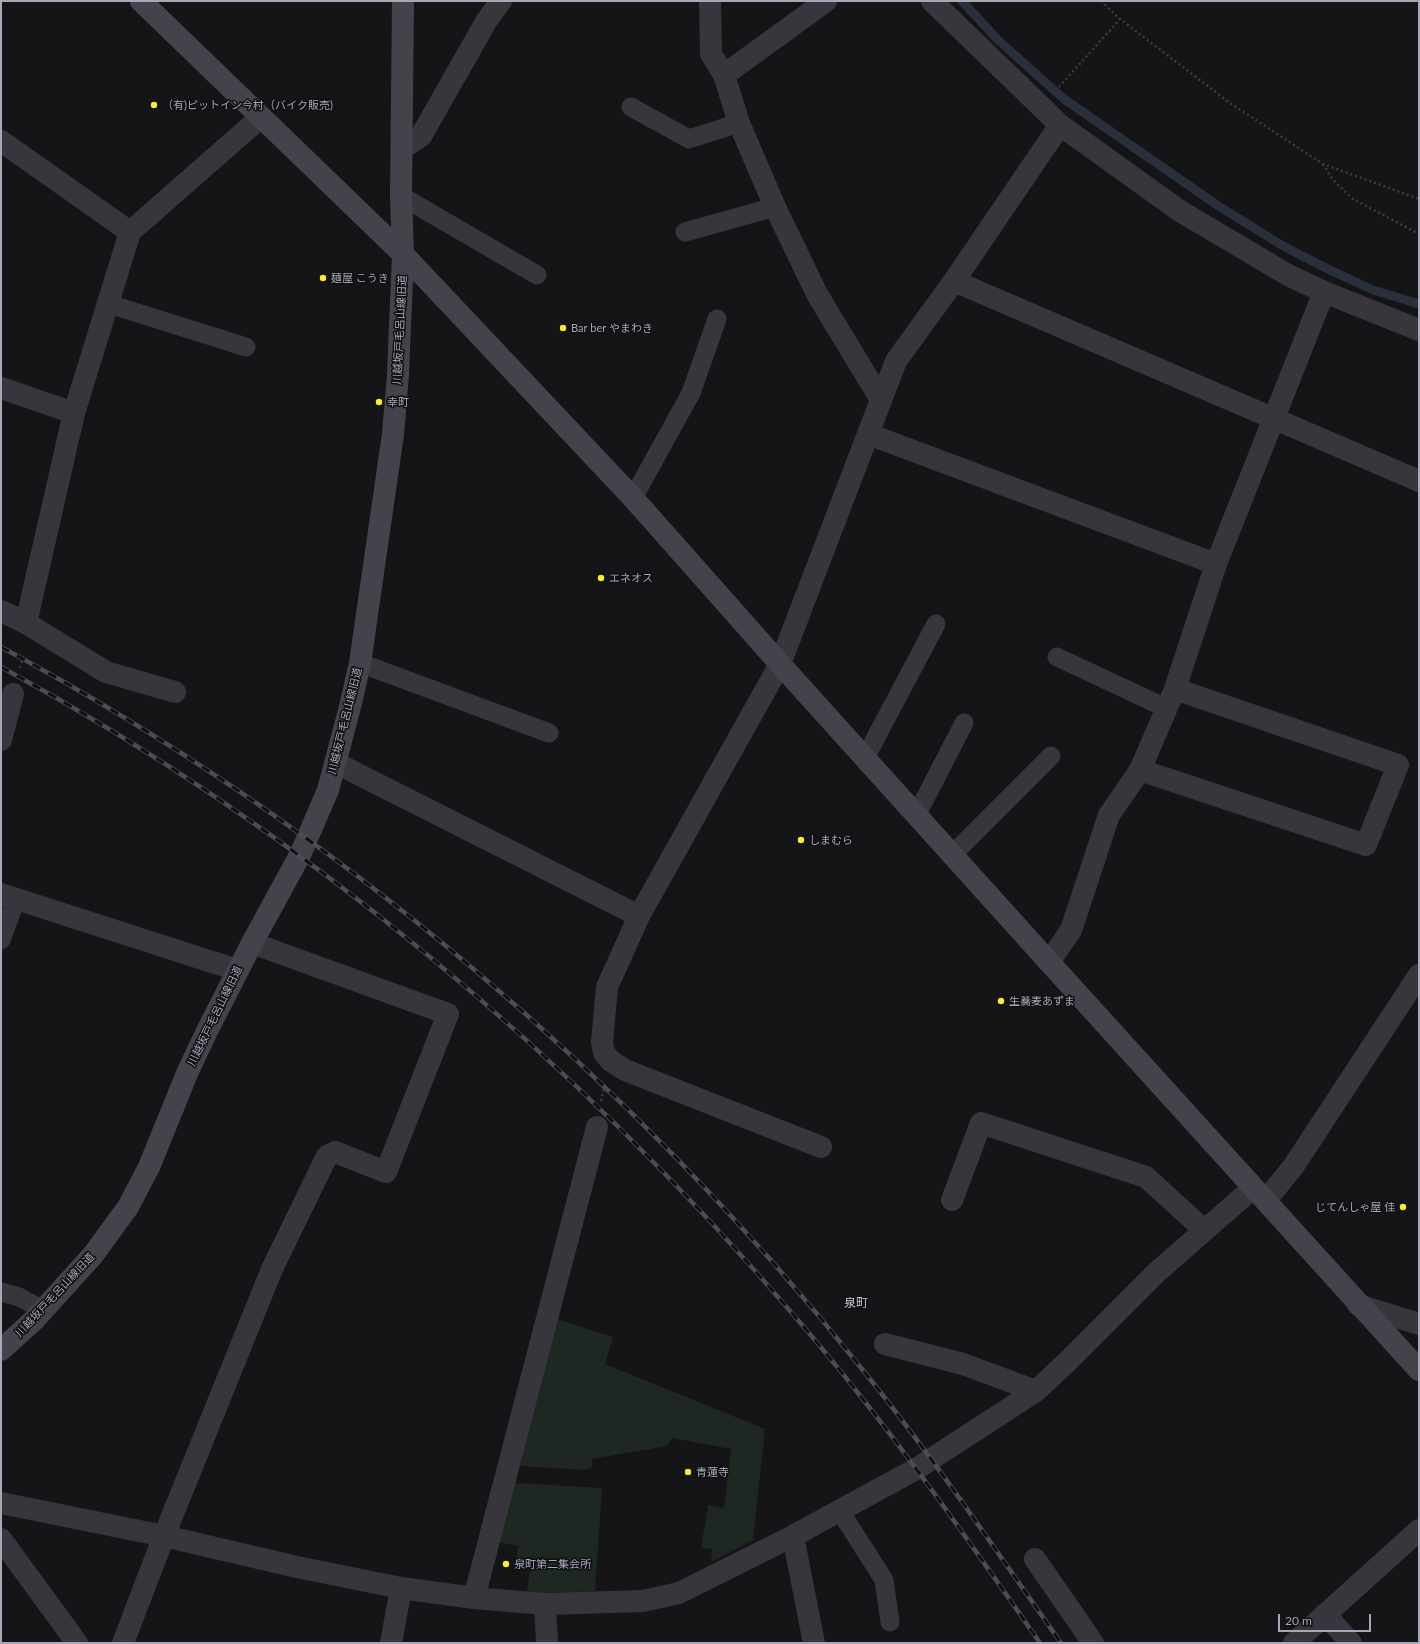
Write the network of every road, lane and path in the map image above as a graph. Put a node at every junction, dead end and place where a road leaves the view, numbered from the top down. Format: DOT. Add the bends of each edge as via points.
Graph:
graph roads {
  1 [pos="142,1"];
  2 [pos="403,1"];
  3 [pos="501,1"];
  4 [pos="710,1"];
  5 [pos="826,1"];
  6 [pos="932,1"];
  7 [pos="1102,1"];
  8 [pos="1120,19"];
  9 [pos="724,75"];
  10 [pos="1062,83"];
  11 [pos="630,107"];
  12 [pos="261,116"];
  13 [pos="740,123"];
  14 [pos="1060,125"];
  15 [pos="1,141"];
  16 [pos="403,148"];
  17 [pos="1323,164"];
  18 [pos="401,196"];
  19 [pos="1419,199"];
  20 [pos="775,207"];
  21 [pos="130,232"];
  22 [pos="685,232"];
  23 [pos="1419,234"];
  24 [pos="403,254"];
  25 [pos="537,275"];
  26 [pos="954,281"];
  27 [pos="1324,292"];
  28 [pos="109,304"];
  29 [pos="717,319"];
  30 [pos="1419,330"];
  31 [pos="246,347"];
  32 [pos="1,388"];
  33 [pos="881,400"];
  34 [pos="74,413"];
  35 [pos="1275,419"];
  36 [pos="868,434"];
  37 [pos="1419,481"];
  38 [pos="634,498"];
  39 [pos="1216,564"];
  40 [pos="1,611"];
  41 [pos="26,623"];
  42 [pos="936,624"];
  43 [pos="1057,658"];
  44 [pos="360,663"];
  45 [pos="780,664"];
  46 [pos="1175,689"];
  47 [pos="175,692"];
  48 [pos="13,694"];
  49 [pos="1166,708"];
  50 [pos="964,723"];
  51 [pos="549,733"];
  52 [pos="1,740"];
  53 [pos="1051,756"];
  54 [pos="865,758"];
  55 [pos="336,763"];
  56 [pos="1140,770"];
  57 [pos="917,814"];
  58 [pos="953,854"];
  59 [pos="8,897"];
  60 [pos="639,916"];
  61 [pos="1,940"];
  62 [pos="252,943"];
  63 [pos="1049,962"];
  64 [pos="237,970"];
  65 [pos="1419,975"];
  66 [pos="611,1061"];
  67 [pos="597,1127"];
  68 [pos="821,1147"];
  69 [pos="1259,1194"];
  70 [pos="952,1200"];
  71 [pos="1204,1230"];
  72 [pos="1,1292"];
  73 [pos="1358,1305"];
  74 [pos="43,1310"];
  75 [pos="1419,1324"];
  76 [pos="885,1344"];
  77 [pos="1,1350"];
  78 [pos="1419,1370"];
  79 [pos="1036,1391"];
  80 [pos="1,1503"];
  81 [pos="840,1511"];
  82 [pos="1419,1530"];
  83 [pos="164,1536"];
  84 [pos="793,1536"];
  85 [pos="1,1539"];
  86 [pos="1035,1559"];
  87 [pos="401,1588"];
  88 [pos="474,1598"];
  89 [pos="545,1604"];
  90 [pos="1325,1614"];
  91 [pos="890,1622"];
  92 [pos="77,1643"];
  93 [pos="123,1643"];
  94 [pos="391,1643"];
  95 [pos="547,1643"];
  96 [pos="814,1643"];
  97 [pos="1093,1643"];
  98 [pos="1294,1643"];
  99 [pos="1351,1643"];
  1 -- 12 [label="street"];
  2 -- 16 [label="street, 川越坂戸毛呂山線旧道"];
  3 -- 16 [label="street" via="487,20 421,136"];
  4 -- 9 [label="street" via="711,54"];
  5 -- 9 [label="street"];
  6 -- 14 [label="street"];
  7 -- 8 [label="path"];
  8 -- 10 [label="path"];
  8 -- 17 [label="path" via="1230,103"];
  9 -- 13 [label="street"];
  11 -- 13 [label="lane" via="688,139"];
  12 -- 21 [label="street"];
  12 -- 24 [label="street"];
  13 -- 20 [label="street"];
  14 -- 26 [label="street"];
  14 -- 27 [label="street" via="1180,211 1288,275"];
  15 -- 21 [label="street"];
  16 -- 18 [label="street, 川越坂戸毛呂山線旧道"];
  17 -- 19 [label="path"];
  17 -- 23 [label="path" via="1333,180 1353,199"];
  18 -- 24 [label="street, 川越坂戸毛呂山線旧道"];
  18 -- 25 [label="lane"];
  20 -- 22 [label="lane"];
  20 -- 33 [label="street" via="817,294"];
  21 -- 28 [label="street"];
  24 -- 38 [label="street"];
  24 -- 44 [label="street, 川越坂戸毛呂山線旧道" via="393,434"];
  26 -- 33 [label="street" via="896,361"];
  26 -- 35 [label="street"];
  27 -- 30 [label="street"];
  27 -- 35 [label="street"];
  28 -- 31 [label="lane"];
  28 -- 34 [label="street"];
  29 -- 38 [label="lane" via="691,393"];
  32 -- 34 [label="street"];
  33 -- 36 [label="street"];
  34 -- 41 [label="street"];
  35 -- 37 [label="street"];
  35 -- 39 [label="street"];
  36 -- 39 [label="street"];
  36 -- 45 [label="street"];
  38 -- 45 [label="street"];
  39 -- 46 [label="street"];
  40 -- 41 [label="street"];
  41 -- 47 [label="street" via="106,672"];
  41 -- 48 [label="path" via="29,638"];
  42 -- 54 [label="lane"];
  43 -- 49 [label="lane"];
  44 -- 51 [label="lane"];
  44 -- 55 [label="street, 川越坂戸毛呂山線旧道"];
  45 -- 54 [label="street"];
  45 -- 60 [label="street"];
  46 -- 49 [label="street"];
  46 -- 56 [label="street" via="1398,765 1366,845"];
  48 -- 52 [label="street"];
  49 -- 56 [label="street"];
  50 -- 57 [label="lane"];
  53 -- 58 [label="lane"];
  54 -- 57 [label="street"];
  55 -- 60 [label="street"];
  55 -- 62 [label="street, 川越坂戸毛呂山線旧道" via="308,839"];
  56 -- 63 [label="street" via="1109,816 1071,930"];
  57 -- 58 [label="street"];
  58 -- 63 [label="street"];
  59 -- 61 [label="lane"];
  59 -- 64 [label="street"];
  60 -- 66 [label="street" via="607,987 602,1042 604,1053"];
  62 -- 64 [label="street, 川越坂戸毛呂山線旧道"];
  62 -- 83 [label="street" via="448,1014 386,1172 334,1152 327,1156 272,1270"];
  63 -- 69 [label="street"];
  64 -- 74 [label="street, 川越坂戸毛呂山線旧道" via="188,1071 148,1167 128,1207 93,1255"];
  65 -- 69 [label="street" via="1293,1167"];
  66 -- 67 [label="path"];
  66 -- 68 [label="street" via="625,1070"];
  67 -- 88 [label="street"];
  69 -- 71 [label="street"];
  69 -- 73 [label="street"];
  70 -- 71 [label="street" via="981,1123 1146,1177"];
  71 -- 79 [label="street" via="1157,1272"];
  72 -- 74 [label="lane" via="19,1297"];
  73 -- 75 [label="street"];
  73 -- 78 [label="street"];
  74 -- 77 [label="street, 川越坂戸毛呂山線旧道"];
  76 -- 79 [label="street" via="963,1364"];
  79 -- 81 [label="street" via="916,1469"];
  80 -- 83 [label="street"];
  81 -- 84 [label="street"];
  81 -- 91 [label="lane" via="884,1580"];
  82 -- 90 [label="street"];
  83 -- 87 [label="street"];
  83 -- 93 [label="street"];
  84 -- 89 [label="street" via="679,1593 644,1601"];
  84 -- 96 [label="street"];
  85 -- 92 [label="street"];
  86 -- 97 [label="street"];
  87 -- 88 [label="street"];
  87 -- 94 [label="street"];
  88 -- 89 [label="street"];
  89 -- 95 [label="street"];
  90 -- 98 [label="street"];
  90 -- 99 [label="street"];
}
